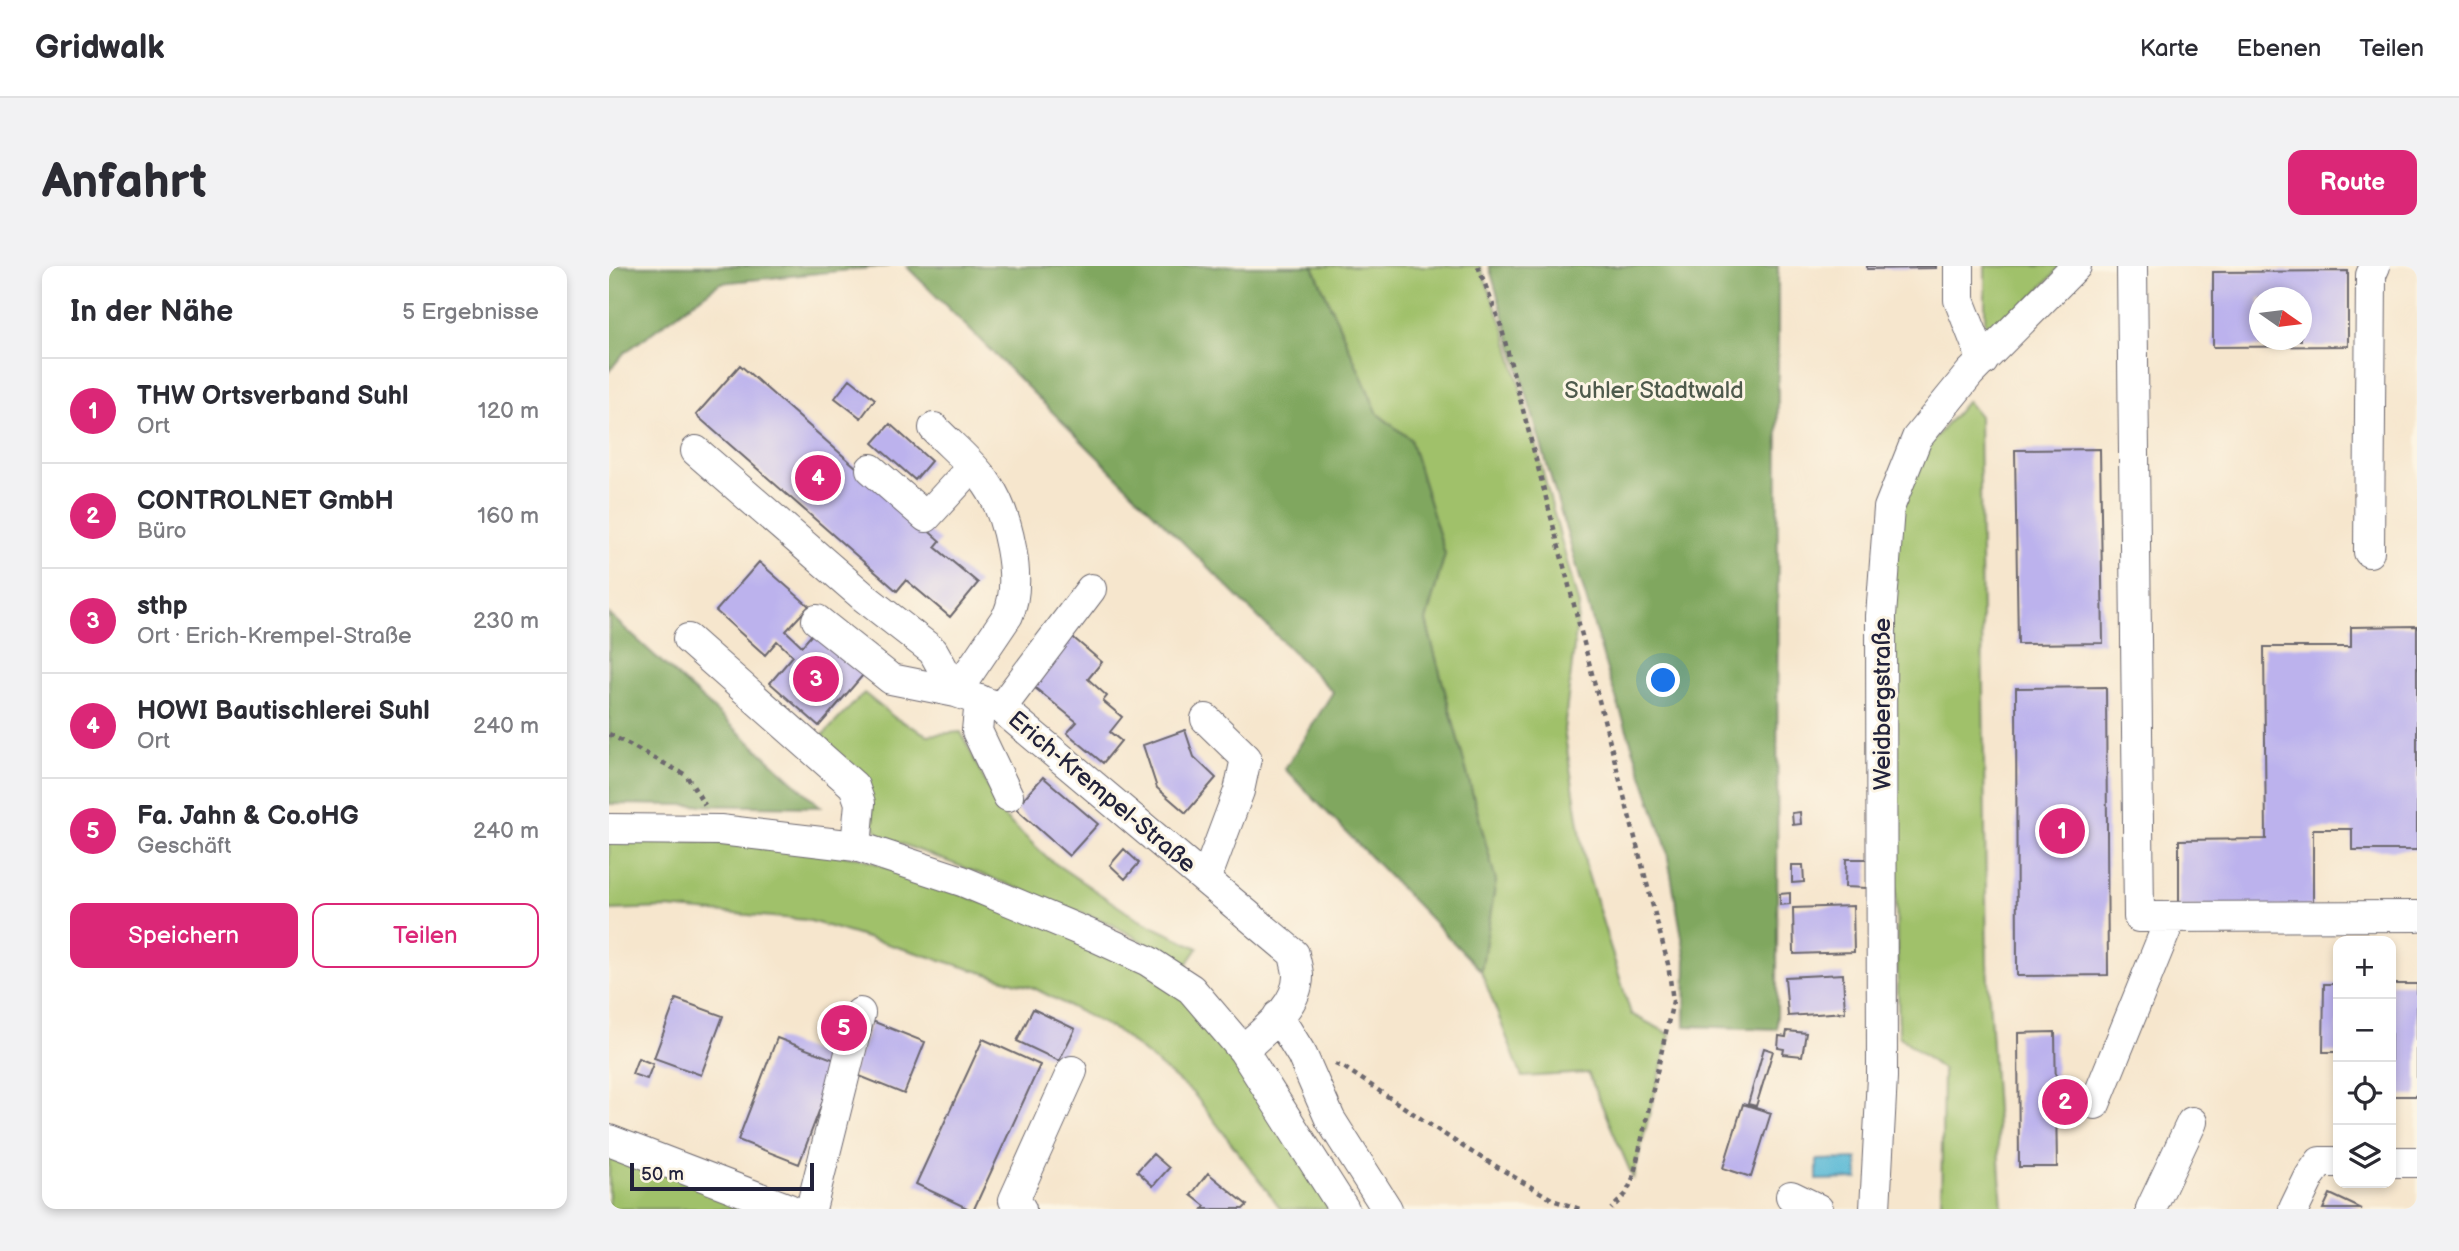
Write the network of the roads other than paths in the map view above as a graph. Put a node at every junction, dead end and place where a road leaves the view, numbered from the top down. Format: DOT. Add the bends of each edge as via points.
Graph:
graph roads {
  1 [pos="1959,266"];
  2 [pos="2075,266"];
  3 [pos="2132,266"];
  4 [pos="2375,266"];
  5 [pos="1983,361"];
  6 [pos="934,428"];
  7 [pos="696,451"];
  8 [pos="972,467"];
  9 [pos="871,469"];
  10 [pos="2369,552"];
  11 [pos="1091,589"];
  12 [pos="817,620"];
  13 [pos="688,639"];
  14 [pos="979,700"];
  15 [pos="1206,719"];
  16 [pos="1008,796"];
  17 [pos="609,829"];
  18 [pos="856,846"];
  19 [pos="1206,879"];
  20 [pos="2417,916"];
  21 [pos="2171,917"];
  22 [pos="860,1013"];
  23 [pos="1278,1016"];
  24 [pos="1243,1050"];
  25 [pos="1072,1071"];
  26 [pos="2095,1104"];
  27 [pos="2192,1122"];
  28 [pos="609,1140"];
  29 [pos="2333,1162"];
  30 [pos="2396,1162"];
  31 [pos="2417,1162"];
  32 [pos="1791,1196"];
  33 [pos="789,1209"];
  34 [pos="811,1209"];
  35 [pos="1021,1209"];
  36 [pos="1344,1209"];
  37 [pos="1387,1209"];
  38 [pos="1818,1209"];
  39 [pos="1875,1209"];
  40 [pos="2151,1209"];
  41 [pos="2294,1209"];
  1 -- 5 [label="street" via="1959,300"];
  2 -- 5 [label="street, Weidbergstraße"];
  3 -- 21 [label="street" via="2139,917"];
  4 -- 10 [label="street" via="2371,275"];
  5 -- 39 [label="street, Weidbergstraße" via="1917,438 1889,509 1881,616 1882,1077"];
  6 -- 8 [label="street"];
  7 -- 14 [label="street, Erich-Krempel-Straße" via="933,651"];
  8 -- 9 [label="street" via="926,517"];
  8 -- 14 [label="street" via="997,500 1015,587 1014,603"];
  11 -- 14 [label="street"];
  12 -- 14 [label="street" via="891,679"];
  13 -- 18 [label="street" via="854,786 860,803"];
  14 -- 16 [label="street" via="977,731"];
  14 -- 19 [label="street, Erich-Krempel-Straße"];
  15 -- 19 [label="street" via="1247,758"];
  17 -- 18 [label="street" via="720,830"];
  18 -- 24 [label="street" via="963,881 1148,961 1191,989"];
  19 -- 23 [label="street, Erich-Krempel-Straße" via="1294,954 1298,976 1294,996"];
  20 -- 21 [label="street"];
  21 -- 26 [label="street"];
  22 -- 34 [label="street"];
  23 -- 24 [label="street, Erich-Krempel-Straße"];
  23 -- 37 [label="street" via="1302,1055 1330,1119"];
  24 -- 36 [label="street"];
  25 -- 35 [label="street" via="1014,1200"];
  27 -- 40 [label="street"];
  28 -- 33 [label="street"];
  29 -- 41 [label="street" via="2320,1162"];
  30 -- 31 [label="street"];
  32 -- 38 [label="street"];
}
